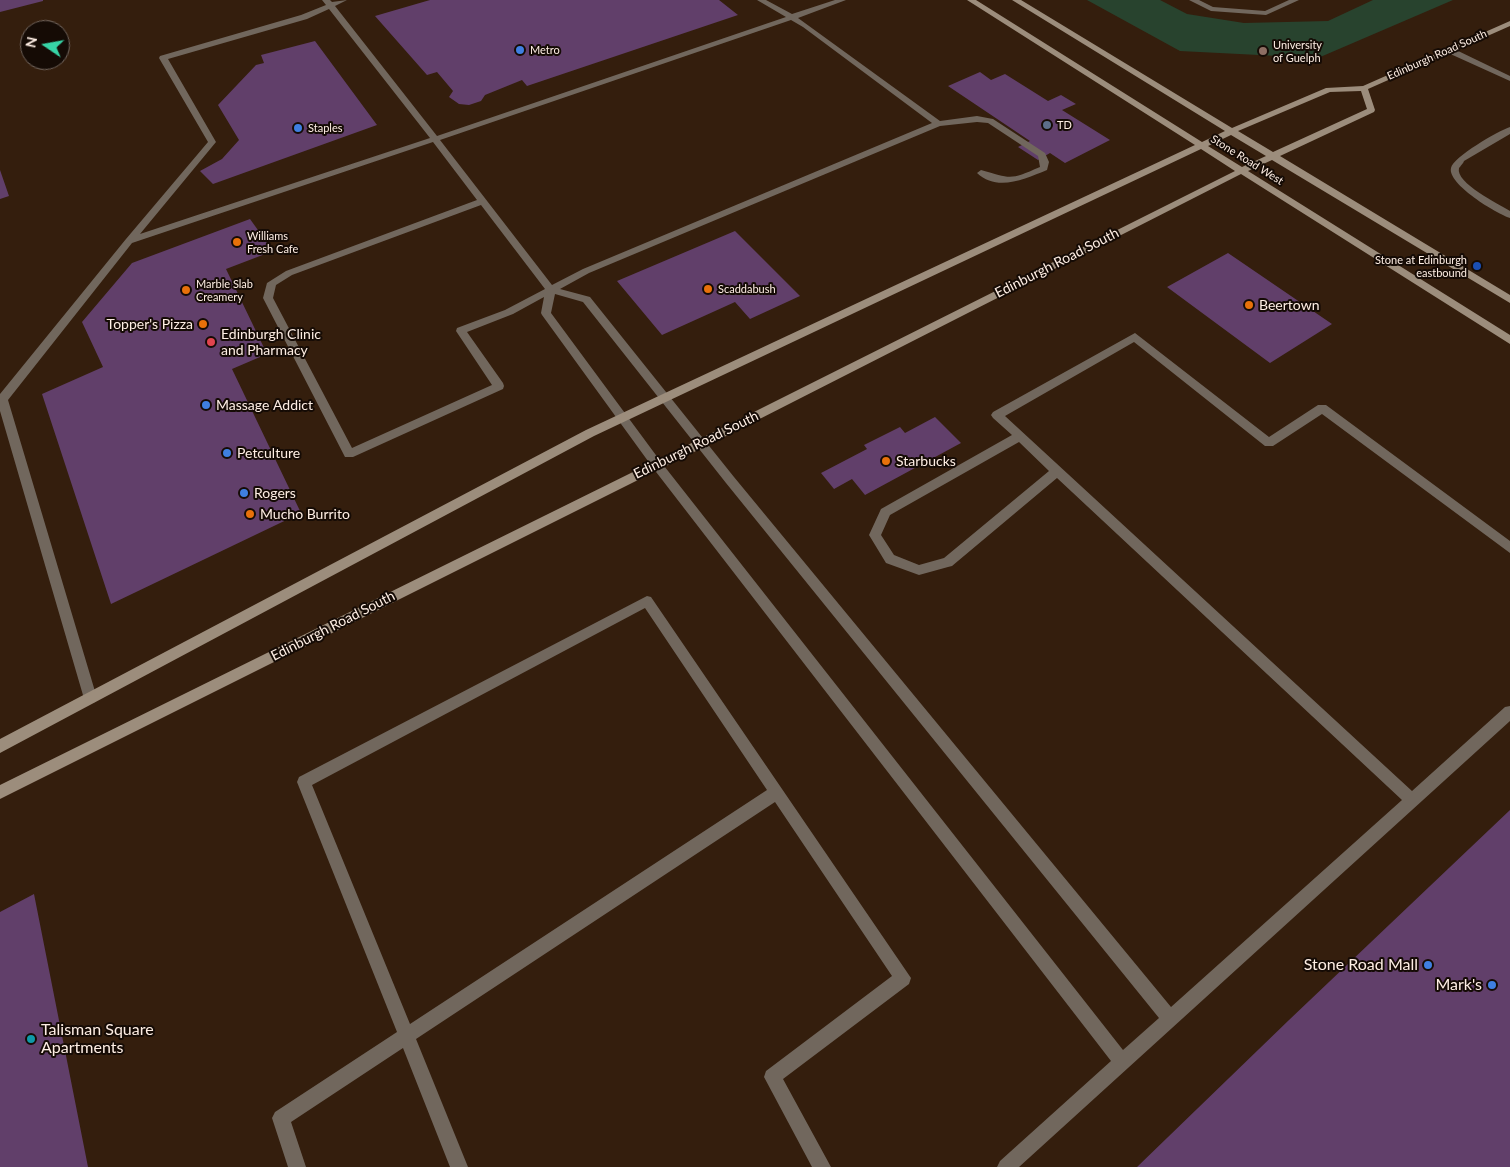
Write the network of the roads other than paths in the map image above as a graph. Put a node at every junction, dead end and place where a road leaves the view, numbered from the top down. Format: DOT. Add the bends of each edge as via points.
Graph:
graph roads {
  1 [pos="343,0"];
  2 [pos="761,0"];
  3 [pos="842,0"];
  4 [pos="971,0"];
  5 [pos="1016,0"];
  6 [pos="1194,0"];
  7 [pos="1295,0"];
  8 [pos="328,3"];
  9 [pos="792,17"];
  10 [pos="1510,23"];
  11 [pos="1449,50"];
  12 [pos="1510,79"];
  13 [pos="1364,88"];
  14 [pos="938,124"];
  15 [pos="1510,130"];
  16 [pos="1232,131"];
  17 [pos="436,139"];
  18 [pos="1202,145"];
  19 [pos="1273,156"];
  20 [pos="1241,171"];
  21 [pos="981,173"];
  22 [pos="483,201"];
  23 [pos="1510,216"];
  24 [pos="129,241"];
  25 [pos="551,290"];
  26 [pos="1510,300"];
  27 [pos="1510,340"];
  28 [pos="666,398"];
  29 [pos="624,417"];
  30 [pos="1020,436"];
  31 [pos="701,443"];
  32 [pos="657,465"];
  33 [pos="1057,471"];
  34 [pos="1510,548"];
  35 [pos="90,698"];
  36 [pos="1510,712"];
  37 [pos="0,746"];
  38 [pos="0,792"];
  39 [pos="776,792"];
  40 [pos="1413,801"];
  41 [pos="1170,1018"];
  42 [pos="406,1035"];
  43 [pos="1121,1061"];
  44 [pos="297,1167"];
  45 [pos="458,1167"];
  46 [pos="822,1167"];
  47 [pos="1006,1167"];
  1 -- 8 [label="lane"];
  2 -- 9 [label="lane"];
  3 -- 9 [label="lane"];
  4 -- 18 [label="main road, Stone Road West"];
  5 -- 16 [label="main road, Stone Road West"];
  6 -- 7 [label="lane" via="1211,8 1266,13"];
  8 -- 17 [label="lane"];
  8 -- 24 [label="lane" via="304,17 163,58 212,142"];
  9 -- 14 [label="lane" via="806,24"];
  9 -- 17 [label="lane"];
  10 -- 11 [label="main road, Edinburgh Road South"];
  11 -- 12 [label="lane"];
  11 -- 13 [label="main road, Edinburgh Road South"];
  13 -- 16 [label="main road, Edinburgh Road South" via="1328,90"];
  13 -- 19 [label="main road, Edinburgh Road South" via="1371,110"];
  14 -- 21 [label="lane" via="977,119 990,121 1042,155 1045,162 1044,168 1014,181 993,179"];
  14 -- 25 [label="lane" via="586,271"];
  15 -- 23 [label="lane" via="1461,159 1455,174 1466,188"];
  16 -- 18 [label="main road, Edinburgh Road South"];
  16 -- 19 [label="main road, Stone Road West"];
  17 -- 22 [label="lane"];
  17 -- 24 [label="lane"];
  18 -- 20 [label="main road, Stone Road West"];
  18 -- 28 [label="main road, Edinburgh Road South"];
  19 -- 20 [label="main road, Edinburgh Road South"];
  19 -- 26 [label="main road, Stone Road West"];
  20 -- 27 [label="main road, Stone Road West"];
  20 -- 31 [label="main road, Edinburgh Road South"];
  22 -- 25 [label="lane"];
  22 -- 25 [label="lane" via="289,273 272,283 268,298 348,454 499,386 461,331 509,312"];
  24 -- 35 [label="lane" via="2,399"];
  25 -- 28 [label="lane" via="586,299"];
  25 -- 29 [label="lane" via="546,313"];
  28 -- 29 [label="main road, Edinburgh Road South"];
  28 -- 31 [label="lane"];
  29 -- 32 [label="lane"];
  29 -- 35 [label="main road, Edinburgh Road South"];
  30 -- 33 [label="lane"];
  30 -- 33 [label="lane" via="885,512 875,535 890,560 919,570 948,562"];
  30 -- 34 [label="lane" via="997,415 1135,337 1269,443 1322,408"];
  31 -- 32 [label="main road, Edinburgh Road South"];
  31 -- 41 [label="lane"];
  32 -- 38 [label="main road, Edinburgh Road South"];
  32 -- 43 [label="lane"];
  33 -- 40 [label="lane"];
  35 -- 37 [label="main road, Edinburgh Road South"];
  36 -- 40 [label="lane"];
  39 -- 42 [label="lane"];
  39 -- 42 [label="lane" via="647,601 304,782"];
  39 -- 46 [label="lane" via="902,978 772,1077"];
  40 -- 41 [label="lane"];
  41 -- 43 [label="lane"];
  42 -- 44 [label="lane" via="281,1118"];
  42 -- 45 [label="lane"];
  43 -- 47 [label="lane"];
}
